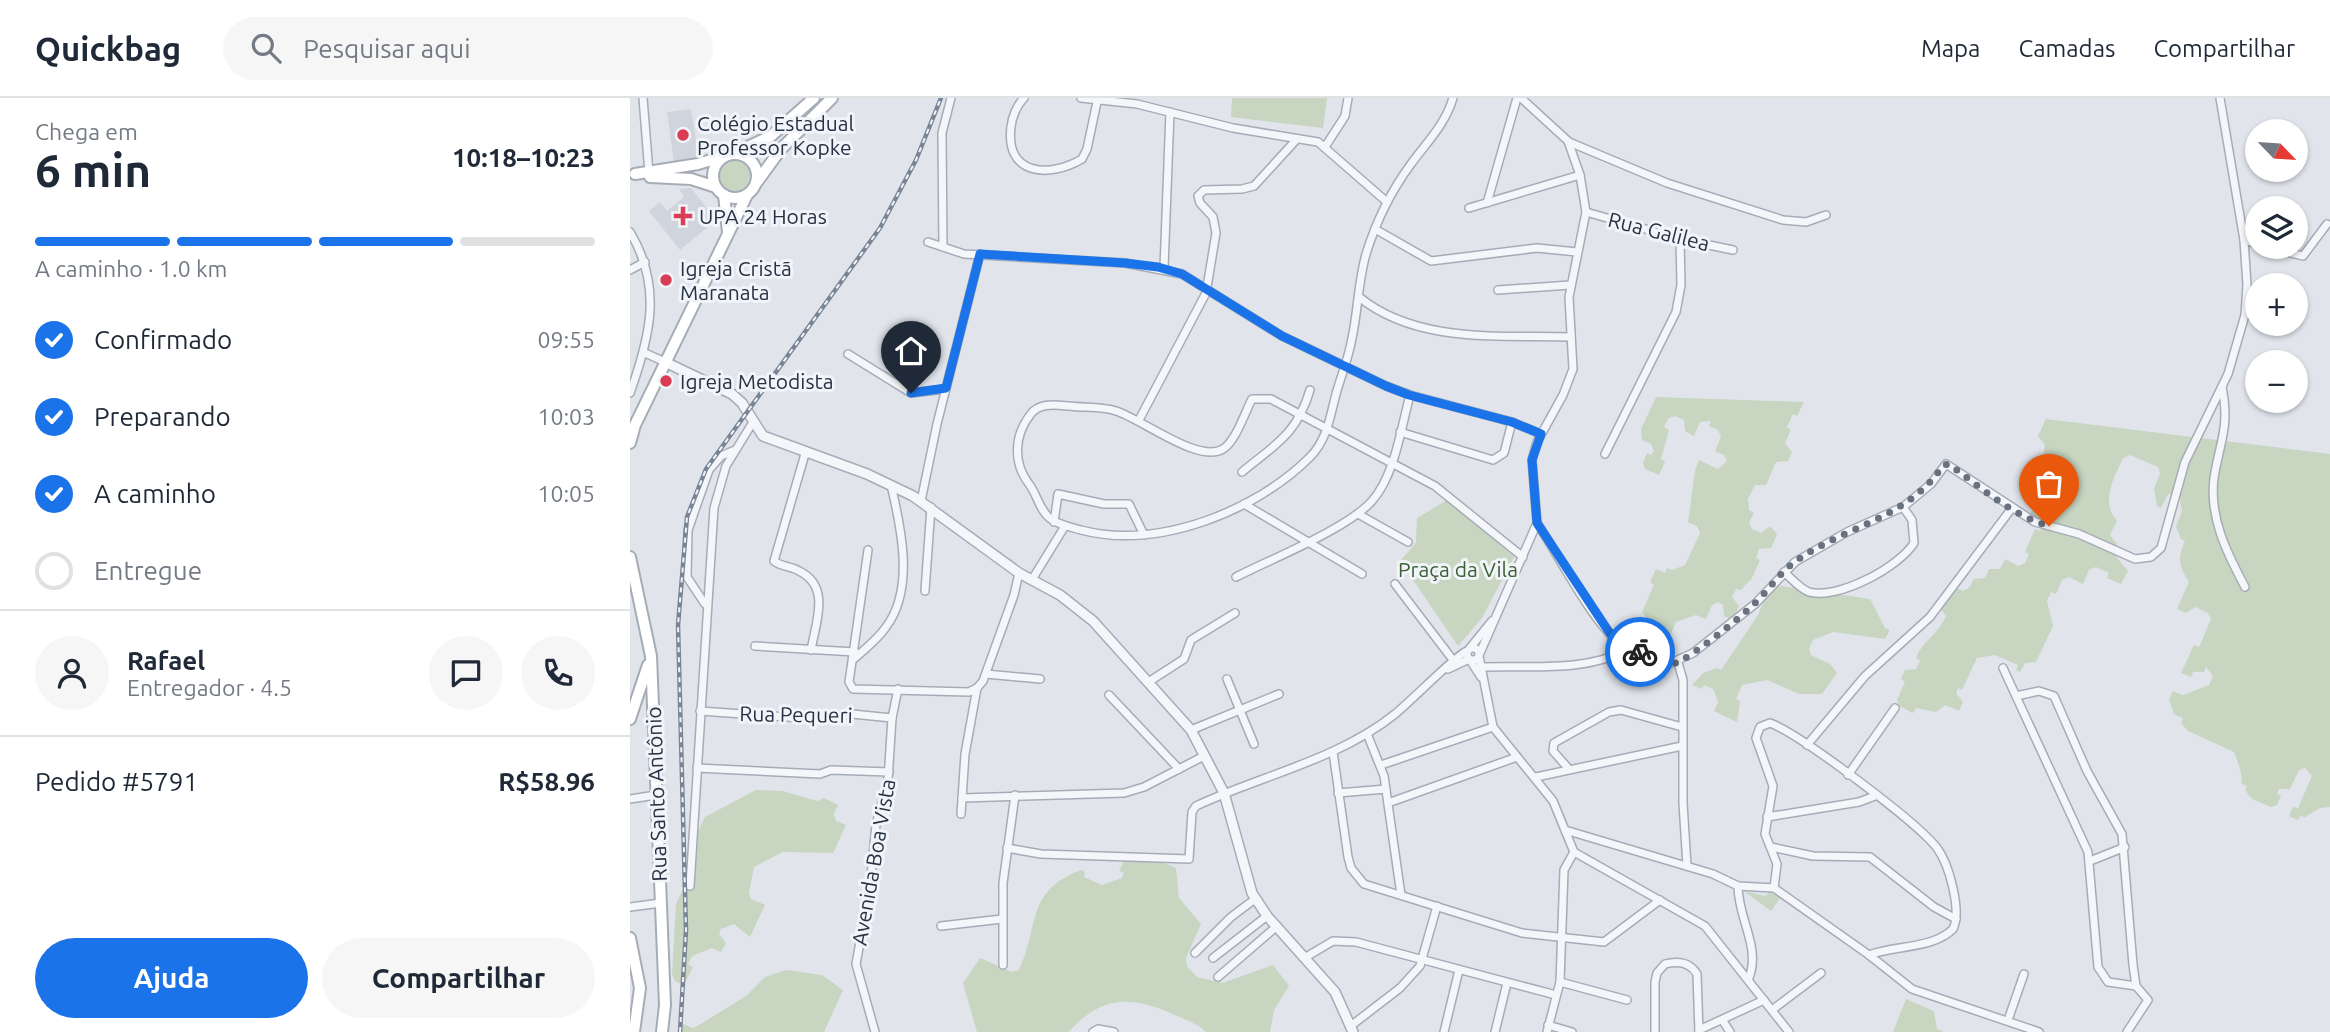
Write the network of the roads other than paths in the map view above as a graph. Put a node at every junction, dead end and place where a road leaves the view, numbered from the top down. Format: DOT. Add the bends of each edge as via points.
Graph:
graph roads {
  1 [pos="643,98"];
  2 [pos="814,98"];
  3 [pos="832,98"];
  4 [pos="951,98"];
  5 [pos="1024,98"];
  6 [pos="1081,98"];
  7 [pos="1348,98"];
  8 [pos="1453,98"];
  9 [pos="1519,98"];
  10 [pos="2220,98"];
  11 [pos="1097,102"];
  12 [pos="1170,112"];
  13 [pos="1297,138"];
  14 [pos="1568,141"];
  15 [pos="1325,148"];
  16 [pos="735,153"];
  17 [pos="723,157"];
  18 [pos="632,173"];
  19 [pos="649,175"];
  20 [pos="1580,175"];
  21 [pos="757,182"];
  22 [pos="716,187"];
  23 [pos="724,195"];
  24 [pos="747,195"];
  25 [pos="1387,202"];
  26 [pos="1487,203"];
  27 [pos="1469,208"];
  28 [pos="1586,212"];
  29 [pos="1826,215"];
  30 [pos="2327,224"];
  31 [pos="1375,229"];
  32 [pos="630,232"];
  33 [pos="729,235"];
  34 [pos="1680,239"];
  35 [pos="2244,240"];
  36 [pos="928,242"];
  37 [pos="943,247"];
  38 [pos="2308,249"];
  39 [pos="1732,250"];
  40 [pos="1577,252"];
  41 [pos="980,254"];
  42 [pos="645,262"];
  43 [pos="1164,268"];
  44 [pos="630,270"];
  45 [pos="1570,285"];
  46 [pos="1208,288"];
  47 [pos="1498,290"];
  48 [pos="1359,297"];
  49 [pos="1571,337"];
  50 [pos="645,353"];
  51 [pos="848,354"];
  52 [pos="665,362"];
  53 [pos="1344,363"];
  54 [pos="2222,386"];
  55 [pos="946,388"];
  56 [pos="1310,390"];
  57 [pos="630,393"];
  58 [pos="1409,395"];
  59 [pos="1303,415"];
  60 [pos="1139,420"];
  61 [pos="753,422"];
  62 [pos="1512,422"];
  63 [pos="1327,430"];
  64 [pos="1400,432"];
  65 [pos="1541,434"];
  66 [pos="630,443"];
  67 [pos="735,450"];
  68 [pos="805,454"];
  69 [pos="1605,454"];
  70 [pos="1391,461"];
  71 [pos="1242,472"];
  72 [pos="890,484"];
  73 [pos="921,501"];
  74 [pos="1244,503"];
  75 [pos="931,507"];
  76 [pos="1903,507"];
  77 [pos="2012,508"];
  78 [pos="1357,514"];
  79 [pos="1054,522"];
  80 [pos="1537,523"];
  81 [pos="1065,526"];
  82 [pos="1144,535"];
  83 [pos="1305,542"];
  84 [pos="1408,542"];
  85 [pos="868,550"];
  86 [pos="630,557"];
  87 [pos="1523,557"];
  88 [pos="1784,572"];
  89 [pos="1019,573"];
  90 [pos="1362,574"];
  91 [pos="1032,578"];
  92 [pos="1236,578"];
  93 [pos="1395,584"];
  94 [pos="2245,587"];
  95 [pos="925,591"];
  96 [pos="706,606"];
  97 [pos="1235,613"];
  98 [pos="1492,621"];
  99 [pos="755,646"];
  100 [pos="811,650"];
  101 [pos="1627,650"];
  102 [pos="1469,654"];
  103 [pos="1480,654"];
  104 [pos="855,655"];
  105 [pos="651,656"];
  106 [pos="1453,660"];
  107 [pos="1678,663"];
  108 [pos="1481,667"];
  109 [pos="2003,668"];
  110 [pos="1447,669"];
  111 [pos="986,674"];
  112 [pos="1482,677"];
  113 [pos="1040,679"];
  114 [pos="1227,679"];
  115 [pos="1150,681"];
  116 [pos="977,688"];
  117 [pos="898,690"];
  118 [pos="1279,694"];
  119 [pos="1109,695"];
  120 [pos="2016,696"];
  121 [pos="1895,708"];
  122 [pos="700,711"];
  123 [pos="1239,711"];
  124 [pos="892,718"];
  125 [pos="630,719"];
  126 [pos="1493,727"];
  127 [pos="1682,727"];
  128 [pos="1191,730"];
  129 [pos="1368,736"];
  130 [pos="1254,744"];
  131 [pos="1807,745"];
  132 [pos="1682,746"];
  133 [pos="1333,752"];
  134 [pos="1204,756"];
  135 [pos="1517,757"];
  136 [pos="1381,765"];
  137 [pos="697,768"];
  138 [pos="1568,768"];
  139 [pos="1179,769"];
  140 [pos="889,772"];
  141 [pos="1848,775"];
  142 [pos="1536,777"];
  143 [pos="1386,789"];
  144 [pos="1224,793"];
  145 [pos="1338,793"];
  146 [pos="656,795"];
  147 [pos="1015,795"];
  148 [pos="1875,796"];
  149 [pos="962,798"];
  150 [pos="630,799"];
  151 [pos="1388,803"];
  152 [pos="961,814"];
  153 [pos="1767,817"];
  154 [pos="1565,830"];
  155 [pos="1771,847"];
  156 [pos="2124,847"];
  157 [pos="1007,848"];
  158 [pos="1574,852"];
  159 [pos="2090,861"];
  160 [pos="1687,866"];
  161 [pos="690,886"];
  162 [pos="1738,886"];
  163 [pos="1774,888"];
  164 [pos="1401,895"];
  165 [pos="1255,899"];
  166 [pos="1660,900"];
  167 [pos="661,903"];
  168 [pos="1437,906"];
  169 [pos="630,907"];
  170 [pos="1267,916"];
  171 [pos="1002,919"];
  172 [pos="1956,922"];
  173 [pos="941,926"];
  174 [pos="1277,926"];
  175 [pos="630,937"];
  176 [pos="1561,939"];
  177 [pos="1195,953"];
  178 [pos="1870,955"];
  179 [pos="1306,957"];
  180 [pos="1213,958"];
  181 [pos="1423,960"];
  182 [pos="1003,965"];
  183 [pos="1459,970"];
  184 [pos="1821,973"];
  185 [pos="2025,974"];
  186 [pos="1218,977"];
  187 [pos="1749,978"];
  188 [pos="1560,982"];
  189 [pos="1507,983"];
  190 [pos="2136,986"];
  191 [pos="1556,995"];
  192 [pos="1627,1000"];
  193 [pos="1764,1000"];
  194 [pos="1772,1010"];
  195 [pos="2008,1020"];
  196 [pos="1723,1021"];
  197 [pos="1353,1028"];
  198 [pos="1547,1029"];
  199 [pos="1699,1031"];
  200 [pos="634,1032"];
  201 [pos="662,1032"];
  202 [pos="875,1032"];
  203 [pos="1093,1032"];
  204 [pos="1114,1032"];
  205 [pos="1444,1032"];
  206 [pos="1495,1032"];
  207 [pos="1572,1032"];
  208 [pos="1655,1032"];
  209 [pos="1730,1032"];
  210 [pos="1789,1032"];
  211 [pos="2039,1032"];
  212 [pos="2127,1032"];
  1 -- 19 [label="street"];
  2 -- 16 [label="main road" via="771,136"];
  3 -- 21 [label="main road" via="781,149"];
  4 -- 37 [label="street" via="942,133"];
  5 -- 11 [label="street" via="1012,120 1014,155 1035,170 1050,171 1082,159"];
  6 -- 11 [label="street"];
  7 -- 15 [label="street" via="1345,116"];
  8 -- 25 [label="street" via="1448,116"];
  9 -- 14 [label="street"];
  9 -- 26 [label="street"];
  10 -- 35 [label="street"];
  11 -- 12 [label="street"];
  12 -- 13 [label="street"];
  12 -- 43 [label="street"];
  13 -- 15 [label="street"];
  13 -- 46 [label="street" via="1254,186 1204,190 1198,197 1213,217 1216,233"];
  14 -- 20 [label="street"];
  14 -- 29 [label="street" via="1667,183 1783,220 1806,222"];
  15 -- 25 [label="street"];
  16 -- 17 [label="main road"];
  16 -- 21 [label="main road" via="754,163"];
  17 -- 19 [label="main road"];
  17 -- 22 [label="main road" via="713,174"];
  18 -- 19 [label="main road"];
  19 -- 22 [label="main road" via="691,178"];
  20 -- 26 [label="street"];
  20 -- 28 [label="street"];
  21 -- 24 [label="main road"];
  22 -- 23 [label="main road"];
  23 -- 24 [label="main road"];
  23 -- 33 [label="main road"];
  24 -- 33 [label="main road"];
  25 -- 31 [label="street"];
  26 -- 27 [label="street"];
  28 -- 34 [label="street, Rua Galilea"];
  28 -- 40 [label="street"];
  30 -- 38 [label="street"];
  31 -- 40 [label="street" via="1431,261 1537,248"];
  31 -- 48 [label="street"];
  32 -- 42 [label="street"];
  33 -- 52 [label="main road"];
  34 -- 39 [label="street, Rua Galilea"];
  34 -- 69 [label="street" via="1681,285 1676,312"];
  35 -- 54 [label="street" via="2245,315"];
  36 -- 37 [label="street"];
  37 -- 41 [label="street"];
  40 -- 45 [label="street"];
  41 -- 43 [label="street"];
  41 -- 55 [label="street"];
  42 -- 44 [label="street"];
  42 -- 50 [label="street" via="652,298"];
  43 -- 46 [label="street"];
  45 -- 47 [label="street"];
  45 -- 49 [label="street"];
  46 -- 53 [label="street" via="1282,336"];
  46 -- 60 [label="street"];
  48 -- 49 [label="street" via="1396,320 1456,334"];
  48 -- 53 [label="street"];
  49 -- 65 [label="street" via="1570,378"];
  50 -- 52 [label="street"];
  50 -- 57 [label="street"];
  51 -- 55 [label="street" via="911,393"];
  52 -- 61 [label="street" via="732,394"];
  52 -- 66 [label="main road"];
  53 -- 58 [label="street"];
  53 -- 63 [label="street"];
  54 -- 77 [label="street" via="2185,463 2164,542 2151,557 2130,558 2079,534 2025,518"];
  54 -- 94 [label="street" via="2227,420 2214,481 2217,526"];
  55 -- 73 [label="street"];
  56 -- 59 [label="street"];
  58 -- 62 [label="street"];
  58 -- 64 [label="street"];
  59 -- 60 [label="street" via="1271,399 1254,397 1226,447 1215,452 1197,452"];
  59 -- 63 [label="street"];
  59 -- 71 [label="street"];
  60 -- 79 [label="street" via="1114,410 1050,405 1030,414 1017,458 1021,473"];
  61 -- 67 [label="street"];
  61 -- 68 [label="street" via="764,436"];
  62 -- 64 [label="street" via="1504,453 1493,460"];
  62 -- 65 [label="street"];
  63 -- 70 [label="street"];
  63 -- 74 [label="street" via="1306,461"];
  64 -- 70 [label="street"];
  65 -- 80 [label="street" via="1532,460"];
  67 -- 96 [label="street" via="714,508"];
  67 -- 96 [label="street" via="721,456 709,470 688,530 687,577"];
  68 -- 72 [label="street"];
  68 -- 100 [label="street" via="774,561 799,570 815,583 821,598"];
  70 -- 78 [label="street" via="1383,485"];
  70 -- 87 [label="street" via="1435,486"];
  72 -- 73 [label="street"];
  72 -- 104 [label="street" via="904,540 900,597 886,627"];
  73 -- 75 [label="street"];
  74 -- 82 [label="street" via="1192,524"];
  74 -- 83 [label="street"];
  75 -- 89 [label="street"];
  75 -- 95 [label="street"];
  76 -- 77 [label="street" via="1931,484 1946,464"];
  76 -- 88 [label="street" via="1819,547"];
  76 -- 88 [label="street" via="1912,520 1914,542 1870,577 1843,591 1821,594 1806,591"];
  77 -- 131 [label="street" via="1930,617 1865,676"];
  78 -- 83 [label="street"];
  78 -- 84 [label="street"];
  79 -- 81 [label="street"];
  79 -- 82 [label="street" via="1058,495 1129,504"];
  80 -- 87 [label="street"];
  80 -- 101 [label="street" via="1594,613"];
  81 -- 82 [label="street" via="1101,535"];
  81 -- 91 [label="street"];
  83 -- 90 [label="street"];
  83 -- 92 [label="street"];
  85 -- 104 [label="street"];
  86 -- 105 [label="main road, Rua Santo Antônio"];
  87 -- 98 [label="street"];
  88 -- 107 [label="street" via="1755,604"];
  89 -- 91 [label="street"];
  89 -- 111 [label="street"];
  91 -- 115 [label="street" via="1078,607"];
  93 -- 106 [label="street"];
  96 -- 122 [label="street"];
  97 -- 115 [label="street" via="1191,640 1184,659"];
  98 -- 102 [label="street"];
  98 -- 103 [label="street"];
  99 -- 100 [label="street"];
  100 -- 104 [label="street"];
  101 -- 107 [label="street"];
  101 -- 108 [label="street" via="1576,665"];
  102 -- 103 [label="street"];
  102 -- 106 [label="street"];
  102 -- 110 [label="street"];
  102 -- 112 [label="street"];
  103 -- 108 [label="street"];
  104 -- 117 [label="street" via="849,682 853,689"];
  105 -- 125 [label="main road"];
  105 -- 146 [label="main road, Rua Santo Antônio"];
  106 -- 110 [label="street"];
  107 -- 127 [label="street" via="1683,680"];
  108 -- 112 [label="street"];
  109 -- 120 [label="street"];
  110 -- 129 [label="street"];
  111 -- 113 [label="street"];
  111 -- 116 [label="street"];
  112 -- 126 [label="street"];
  114 -- 123 [label="street"];
  115 -- 128 [label="street"];
  116 -- 117 [label="street" via="969,692"];
  116 -- 149 [label="street"];
  117 -- 124 [label="street, Avenida Boa Vista"];
  118 -- 123 [label="street"];
  119 -- 139 [label="street"];
  120 -- 156 [label="street" via="2039,691 2054,696 2087,771 2122,834"];
  120 -- 159 [label="street"];
  121 -- 141 [label="street"];
  122 -- 124 [label="street, Rua Pequeri"];
  122 -- 137 [label="street"];
  123 -- 128 [label="street"];
  123 -- 130 [label="street"];
  124 -- 140 [label="street, Avenida Boa Vista"];
  126 -- 135 [label="street"];
  126 -- 136 [label="street"];
  127 -- 132 [label="street"];
  127 -- 138 [label="street" via="1630,712 1609,712 1554,743 1553,751"];
  128 -- 134 [label="street"];
  129 -- 133 [label="street"];
  129 -- 136 [label="street"];
  131 -- 141 [label="street"];
  131 -- 153 [label="street" via="1770,723 1756,732 1773,786"];
  132 -- 138 [label="street"];
  132 -- 160 [label="street"];
  133 -- 144 [label="street"];
  133 -- 145 [label="street"];
  134 -- 139 [label="street"];
  134 -- 144 [label="street"];
  135 -- 142 [label="street"];
  135 -- 151 [label="street"];
  136 -- 143 [label="street"];
  137 -- 140 [label="street"];
  137 -- 161 [label="street"];
  138 -- 142 [label="street"];
  139 -- 147 [label="street" via="1124,793"];
  140 -- 202 [label="street, Avenida Boa Vista" via="876,825 856,964"];
  141 -- 148 [label="street"];
  142 -- 154 [label="street"];
  143 -- 145 [label="street"];
  143 -- 151 [label="street"];
  144 -- 157 [label="street" via="1194,808 1189,859 1041,854"];
  144 -- 165 [label="street"];
  145 -- 164 [label="street" via="1348,857 1356,877 1374,888"];
  146 -- 150 [label="street"];
  146 -- 167 [label="main road, Rua Santo Antônio"];
  147 -- 149 [label="street"];
  147 -- 157 [label="street"];
  148 -- 153 [label="street"];
  148 -- 172 [label="street" via="1936,846 1948,869"];
  149 -- 152 [label="street"];
  151 -- 164 [label="street"];
  153 -- 155 [label="street" via="1765,834"];
  154 -- 158 [label="street"];
  154 -- 160 [label="street"];
  155 -- 163 [label="street" via="1777,864"];
  155 -- 172 [label="street" via="1813,856 1870,857"];
  156 -- 159 [label="street"];
  156 -- 190 [label="street"];
  157 -- 171 [label="street"];
  158 -- 166 [label="street"];
  158 -- 176 [label="street" via="1564,870"];
  159 -- 190 [label="street" via="2098,967 2108,982"];
  160 -- 162 [label="street"];
  162 -- 163 [label="street"];
  162 -- 187 [label="street" via="1755,961"];
  163 -- 178 [label="street"];
  164 -- 168 [label="street"];
  165 -- 170 [label="street"];
  165 -- 177 [label="street"];
  166 -- 176 [label="street" via="1607,942"];
  166 -- 187 [label="street" via="1705,926"];
  167 -- 169 [label="street"];
  167 -- 201 [label="main road, Rua Santo Antônio"];
  168 -- 176 [label="street" via="1522,933"];
  168 -- 181 [label="street"];
  170 -- 174 [label="street"];
  170 -- 180 [label="street"];
  171 -- 173 [label="street"];
  171 -- 182 [label="street"];
  172 -- 178 [label="street" via="1948,934 1930,942"];
  174 -- 179 [label="street"];
  174 -- 186 [label="street"];
  175 -- 200 [label="main road" via="640,988"];
  176 -- 188 [label="street"];
  178 -- 195 [label="street" via="1912,989"];
  179 -- 181 [label="street" via="1326,943 1343,940"];
  179 -- 197 [label="street" via="1335,992"];
  181 -- 183 [label="street"];
  181 -- 197 [label="street" via="1400,988"];
  183 -- 189 [label="street"];
  183 -- 205 [label="street"];
  184 -- 194 [label="street"];
  185 -- 195 [label="street"];
  187 -- 193 [label="street"];
  188 -- 191 [label="street"];
  188 -- 192 [label="street"];
  189 -- 191 [label="street"];
  189 -- 206 [label="street"];
  190 -- 212 [label="street" via="2148,1000"];
  191 -- 198 [label="street"];
  193 -- 194 [label="street"];
  193 -- 196 [label="street"];
  194 -- 210 [label="street"];
  195 -- 211 [label="street"];
  196 -- 199 [label="street"];
  196 -- 209 [label="street"];
  198 -- 207 [label="street"];
  199 -- 208 [label="street" via="1697,974 1688,965 1671,962 1657,973"];
  203 -- 204 [label="street"];
}
